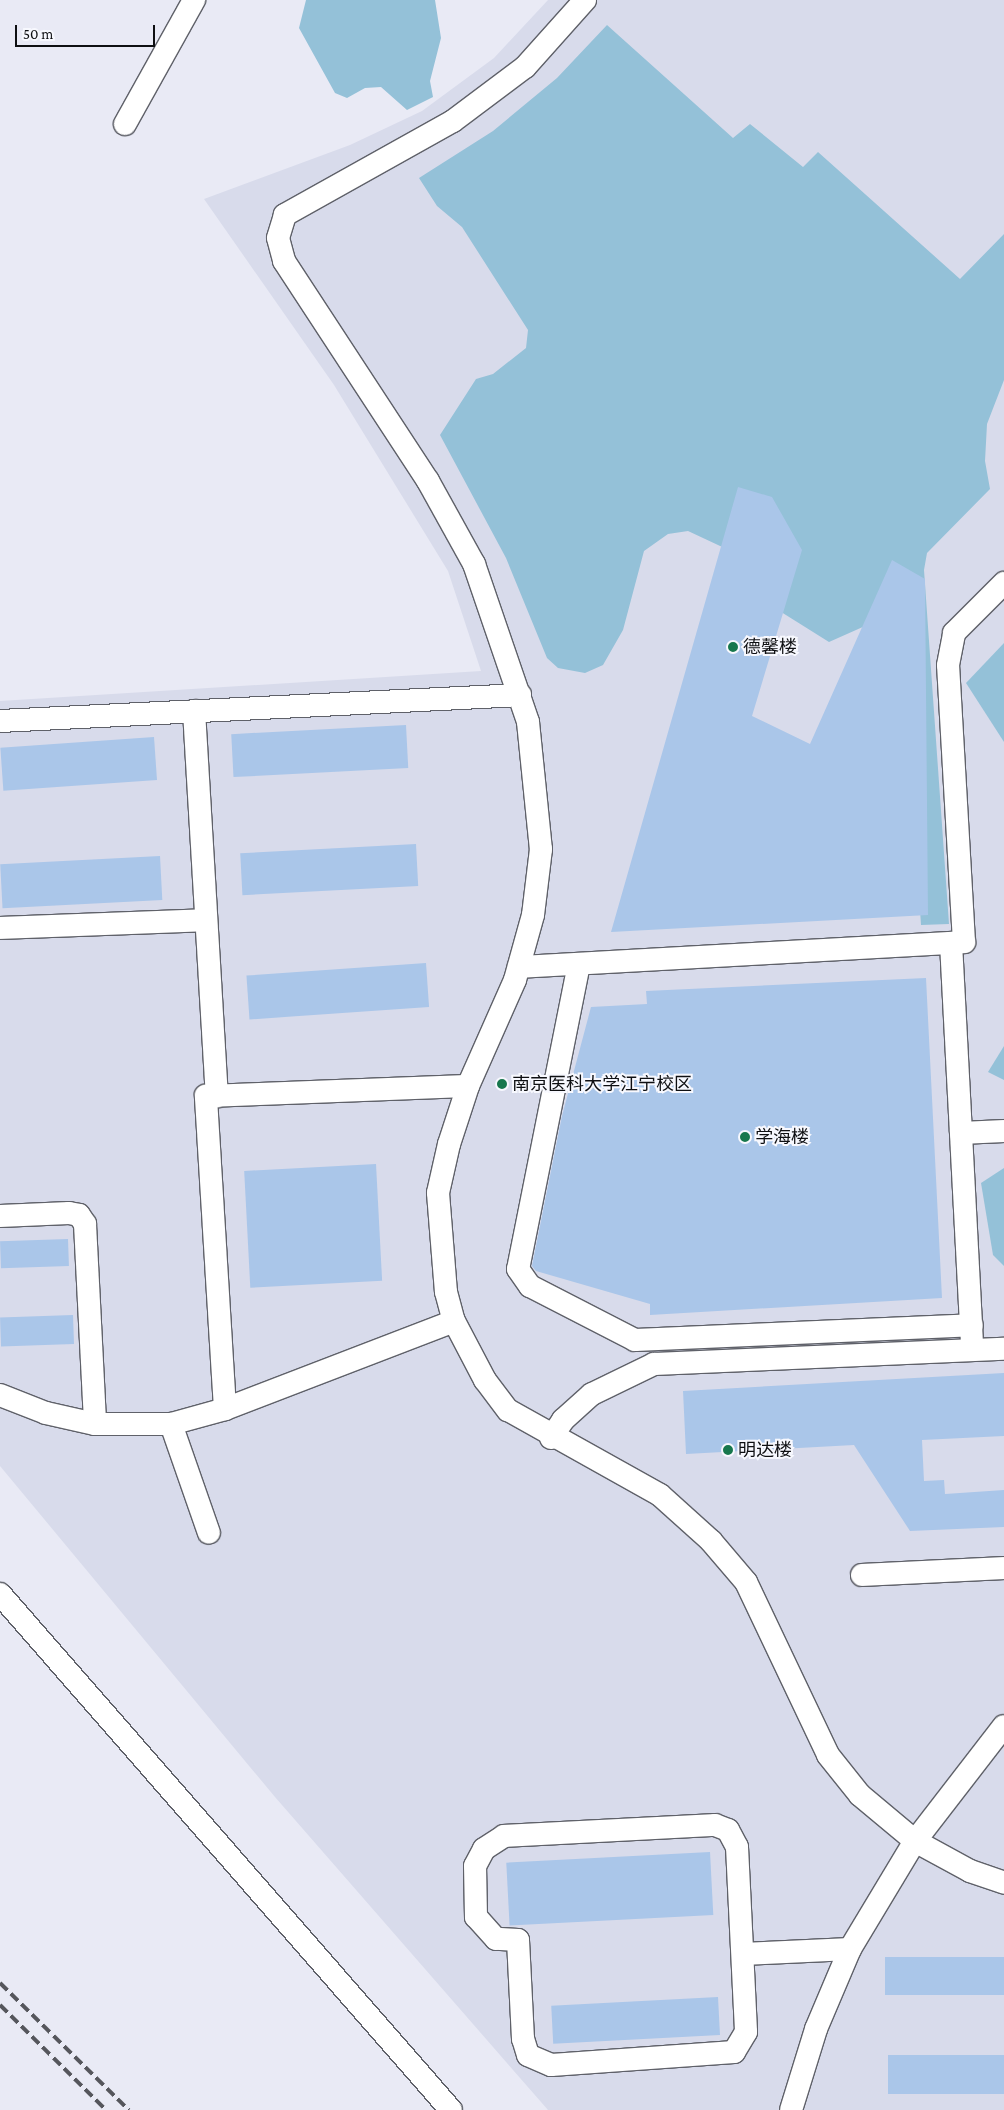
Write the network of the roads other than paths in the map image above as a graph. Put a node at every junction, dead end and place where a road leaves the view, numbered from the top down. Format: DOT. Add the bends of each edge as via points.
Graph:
graph roads {
  1 [pos="194,0"];
  2 [pos="585,0"];
  3 [pos="125,124"];
  4 [pos="1004,584"];
  5 [pos="520,695"];
  6 [pos="194,711"];
  7 [pos="0,720"];
  8 [pos="206,920"];
  9 [pos="0,928"];
  10 [pos="951,943"];
  11 [pos="578,964"];
  12 [pos="518,967"];
  13 [pos="468,1086"];
  14 [pos="217,1096"];
  15 [pos="1004,1131"];
  16 [pos="961,1132"];
  17 [pos="0,1216"];
  18 [pos="454,1321"];
  19 [pos="972,1325"];
  20 [pos="1004,1350"];
  21 [pos="973,1351"];
  22 [pos="0,1395"];
  23 [pos="225,1409"];
  24 [pos="95,1424"];
  25 [pos="171,1424"];
  26 [pos="551,1438"];
  27 [pos="209,1533"];
  28 [pos="1004,1568"];
  29 [pos="862,1575"];
  30 [pos="0,1594"];
  31 [pos="1004,1726"];
  32 [pos="915,1841"];
  33 [pos="1004,1883"];
  34 [pos="850,1948"];
  35 [pos="743,1954"];
  36 [pos="451,2110"];
  37 [pos="791,2110"];
  1 -- 3 [label="street"];
  2 -- 5 [label="street" via="525,67 453,121 285,215 278,238 284,260 428,480 474,564"];
  4 -- 10 [label="street" via="954,633 948,665 964,942"];
  5 -- 6 [label="street"];
  5 -- 12 [label="street" via="538,786 541,849 533,915"];
  6 -- 7 [label="street"];
  6 -- 8 [label="street"];
  8 -- 9 [label="street"];
  8 -- 14 [label="street"];
  10 -- 11 [label="street"];
  10 -- 16 [label="street"];
  11 -- 12 [label="street"];
  11 -- 19 [label="street" via="518,1269 530,1286 635,1340"];
  12 -- 13 [label="street"];
  13 -- 14 [label="street"];
  13 -- 18 [label="street" via="438,1193 439,1250"];
  14 -- 23 [label="street" via="206,1096"];
  15 -- 16 [label="street"];
  16 -- 19 [label="street"];
  17 -- 24 [label="street" via="69,1213 79,1215 85,1224"];
  18 -- 23 [label="street"];
  18 -- 26 [label="street" via="485,1380 508,1410"];
  19 -- 21 [label="street"];
  20 -- 21 [label="street"];
  21 -- 26 [label="street" via="654,1364 592,1394 563,1420"];
  22 -- 24 [label="street" via="46,1413"];
  23 -- 25 [label="street"];
  24 -- 25 [label="street"];
  25 -- 27 [label="street"];
  26 -- 32 [label="street" via="600,1458 660,1495 710,1540 746,1582 763,1613 802,1706 828,1755 860,1795"];
  28 -- 29 [label="street"];
  30 -- 36 [label="street"];
  31 -- 32 [label="street"];
  32 -- 33 [label="street" via="970,1871"];
  32 -- 34 [label="street"];
  34 -- 35 [label="street"];
  34 -- 37 [label="street" via="816,2029"];
  35 -- 35 [label="street" via="738,1847 728,1830 715,1825 504,1836 484,1849 475,1866 480,1926 496,1939 518,1940 523,2039 528,2055 538,2062 734,2052 746,2032"];
}
